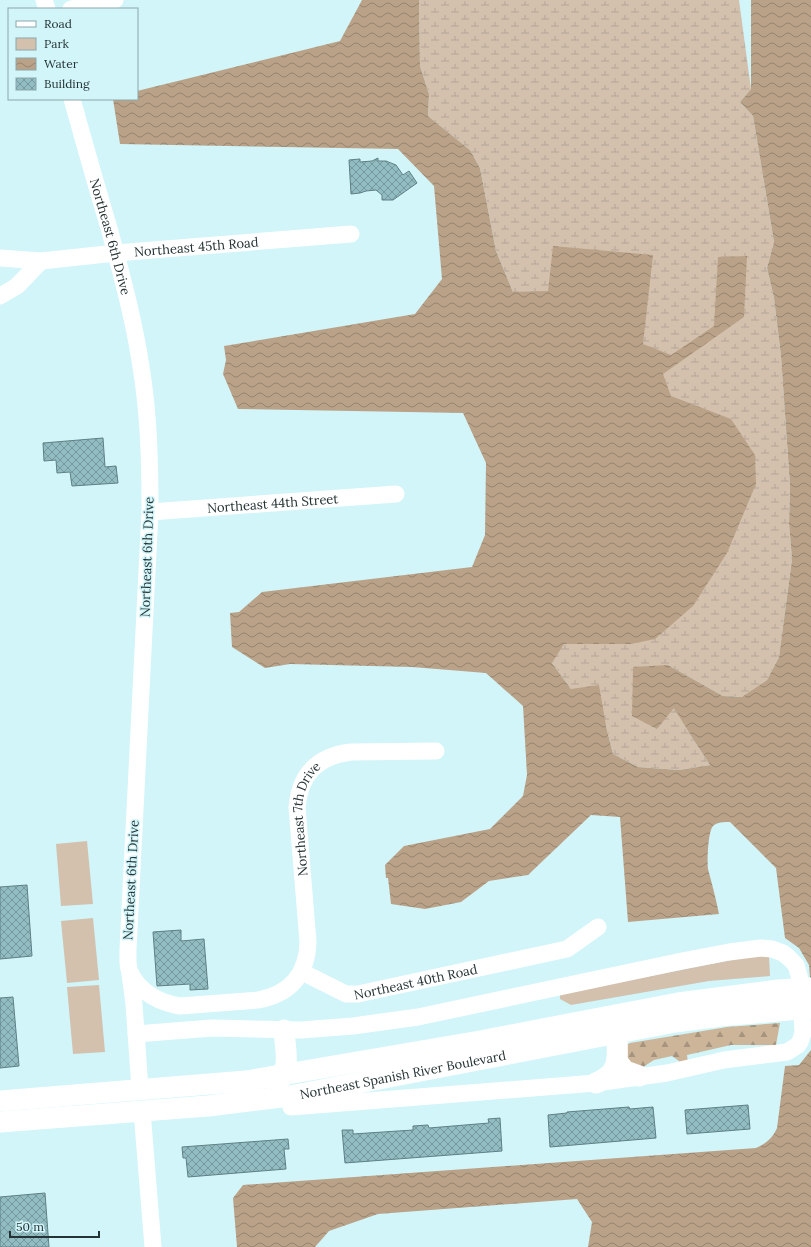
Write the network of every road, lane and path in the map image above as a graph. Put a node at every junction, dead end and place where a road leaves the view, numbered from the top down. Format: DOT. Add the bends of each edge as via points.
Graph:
graph roads {
  1 [pos="115,0"];
  2 [pos="76,8"];
  3 [pos="72,100"];
  4 [pos="351,234"];
  5 [pos="116,253"];
  6 [pos="0,258"];
  7 [pos="41,261"];
  8 [pos="0,296"];
  9 [pos="396,494"];
  10 [pos="150,512"];
  11 [pos="436,751"];
  12 [pos="598,927"];
  13 [pos="302,972"];
  14 [pos="130,974"];
  15 [pos="811,988"];
  16 [pos="779,1000"];
  17 [pos="811,1008"];
  18 [pos="284,1030"];
  19 [pos="617,1033"];
  20 [pos="136,1034"];
  21 [pos="386,1056"];
  22 [pos="617,1061"];
  23 [pos="284,1075"];
  24 [pos="639,1076"];
  25 [pos="596,1083"];
  26 [pos="140,1089"];
  27 [pos="0,1101"];
  28 [pos="290,1102"];
  29 [pos="208,1106"];
  30 [pos="142,1111"];
  31 [pos="0,1122"];
  32 [pos="153,1247"];
  1 -- 2 [label="street"];
  3 -- 5 [label="street, Northeast 6th Drive"];
  4 -- 5 [label="street, Northeast 45th Road"];
  5 -- 7 [label="street, Northeast 45th Road"];
  5 -- 10 [label="street, Northeast 6th Drive" via="133,320 141,366 149,444"];
  6 -- 7 [label="street, Northeast 45th Road"];
  7 -- 8 [label="street" via="17,286"];
  9 -- 10 [label="street, Northeast 44th Street"];
  10 -- 14 [label="street, Northeast 6th Drive" via="128,949"];
  11 -- 13 [label="street, Northeast 7th Drive" via="339,753 327,757 308,773 298,795 297,807 308,942 308,953"];
  12 -- 13 [label="street, Northeast 40th Road" via="567,949 358,994 346,994"];
  13 -- 14 [label="street" via="291,985 270,998 180,1006 153,997 141,989"];
  14 -- 20 [label="street, Northeast 6th Drive"];
  15 -- 16 [label="main road, Northeast Spanish River Boulevard"];
  16 -- 17 [label="main road, Northeast Spanish River Boulevard"];
  16 -- 19 [label="main road, Northeast Spanish River Boulevard" via="698,1019"];
  16 -- 21 [label="main road, Northeast Spanish River Boulevard" via="678,1003 480,1041"];
  18 -- 20 [label="street, Northeast Spanish River Boulevard" via="212,1028"];
  18 -- 23 [label="main road" via="287,1063"];
  18 -- 24 [label="street, Northeast Spanish River Boulevard" via="333,1028 394,1021 744,950 772,949 793,961 799,974 803,1022 802,1037 794,1048 782,1053 735,1058 676,1072"];
  19 -- 22 [label="main road"];
  19 -- 28 [label="main road, Northeast Spanish River Boulevard"];
  20 -- 26 [label="street, Northeast 6th Drive"];
  21 -- 23 [label="main road, Northeast Spanish River Boulevard"];
  21 -- 28 [label="main road" via="305,1082 294,1090"];
  22 -- 24 [label="main road" via="625,1071"];
  22 -- 25 [label="main road" via="612,1074"];
  23 -- 26 [label="main road, Northeast Spanish River Boulevard" via="246,1081"];
  23 -- 29 [label="main road" via="270,1089"];
  24 -- 25 [label="street, Northeast Spanish River Boulevard"];
  25 -- 28 [label="street, Northeast Spanish River Boulevard"];
  26 -- 27 [label="main road, Northeast Spanish River Boulevard"];
  28 -- 29 [label="main road, Northeast Spanish River Boulevard"];
  29 -- 30 [label="main road, Northeast Spanish River Boulevard"];
  30 -- 31 [label="main road, Northeast Spanish River Boulevard"];
  30 -- 32 [label="street"];
}
